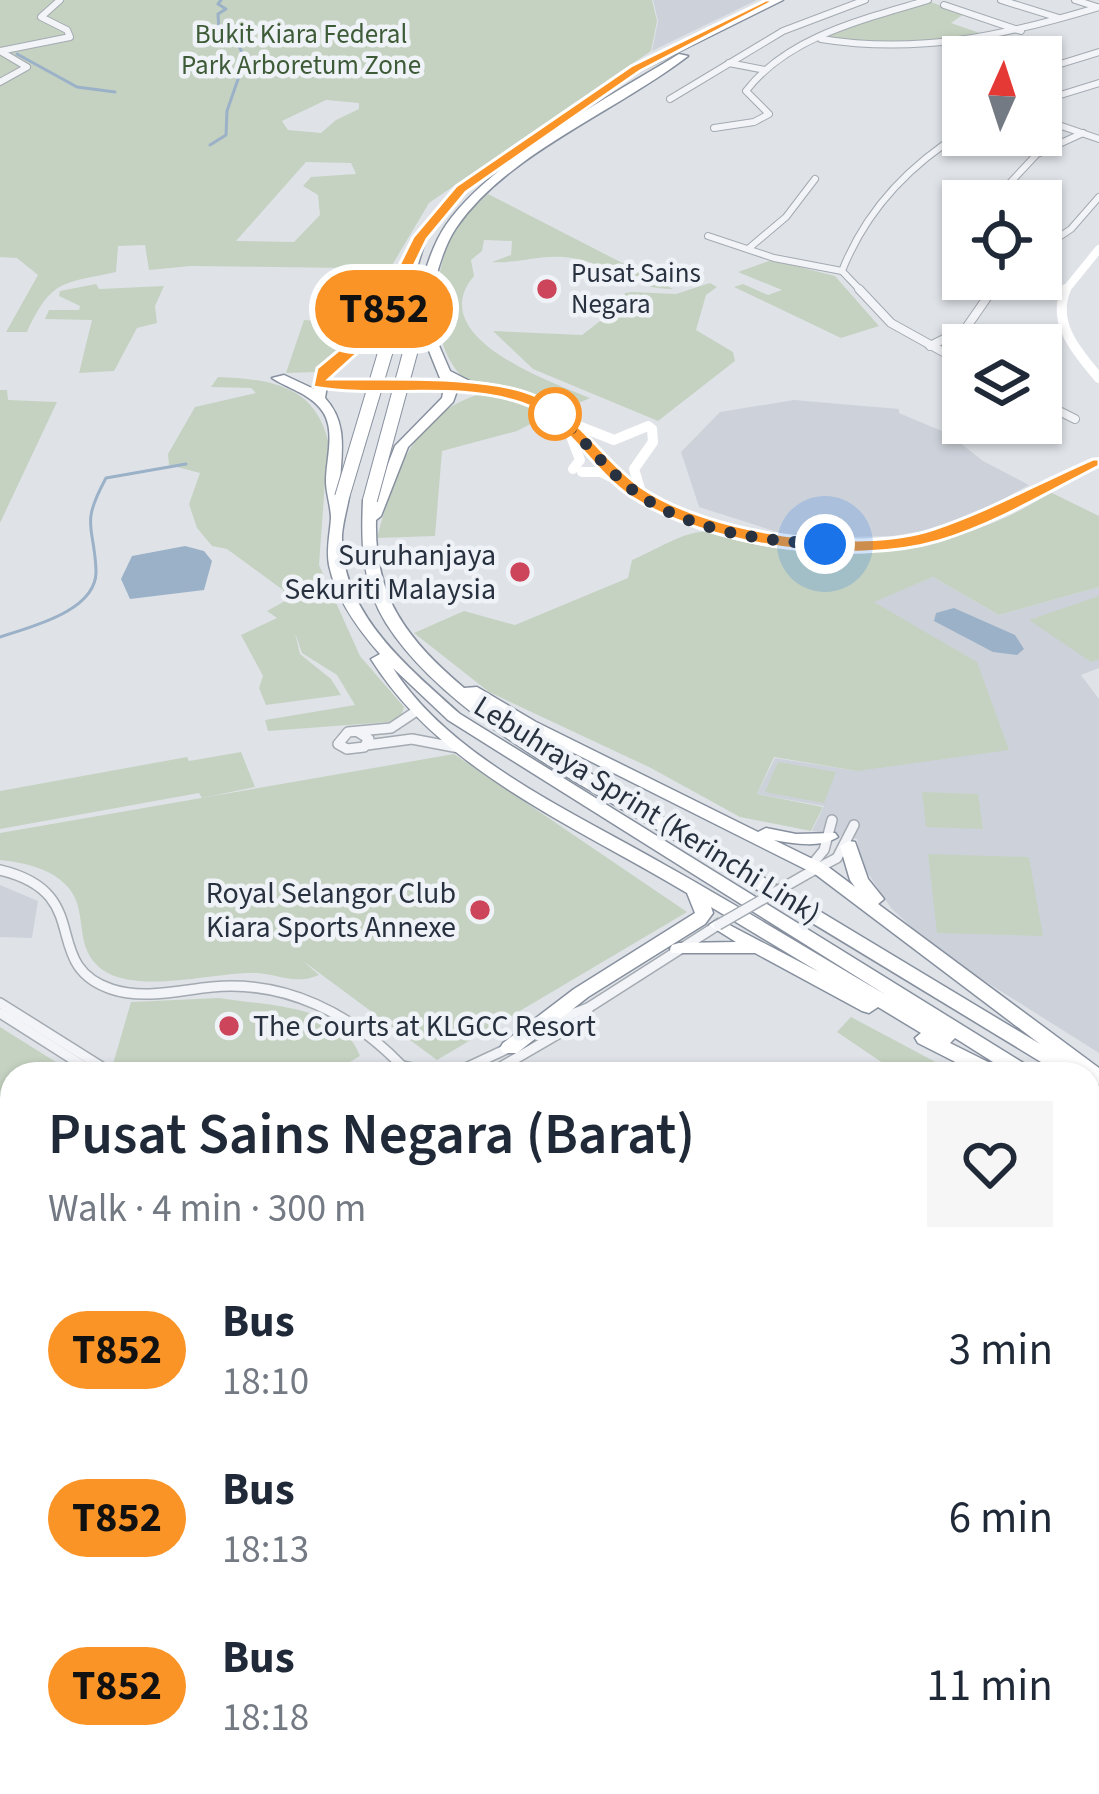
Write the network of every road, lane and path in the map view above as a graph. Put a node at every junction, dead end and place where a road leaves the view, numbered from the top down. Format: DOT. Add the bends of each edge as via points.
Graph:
graph roads {
  1 [pos="60,0"];
  2 [pos="774,0"];
  3 [pos="801,0"];
  4 [pos="865,0"];
  5 [pos="901,0"];
  6 [pos="928,0"];
  7 [pos="1001,0"];
  8 [pos="1075,0"];
  9 [pos="915,4"];
  10 [pos="944,5"];
  11 [pos="1098,7"];
  12 [pos="1060,19"];
  13 [pos="1022,31"];
  14 [pos="821,39"];
  15 [pos="1099,52"];
  16 [pos="727,63"];
  17 [pos="1062,63"];
  18 [pos="765,70"];
  19 [pos="0,82"];
  20 [pos="1099,83"];
  21 [pos="1062,94"];
  22 [pos="670,99"];
  23 [pos="1062,126"];
  24 [pos="714,128"];
  25 [pos="1083,134"];
  26 [pos="1099,139"];
  27 [pos="942,150"];
  28 [pos="815,179"];
  29 [pos="1013,180"];
  30 [pos="1099,197"];
  31 [pos="1062,235"];
  32 [pos="707,236"];
  33 [pos="748,248"];
  34 [pos="1099,249"];
  35 [pos="437,258"];
  36 [pos="410,262"];
  37 [pos="842,271"];
  38 [pos="985,300"];
  39 [pos="930,346"];
  40 [pos="942,352"];
  41 [pos="1099,378"];
  42 [pos="320,385"];
  43 [pos="450,387"];
  44 [pos="478,389"];
  45 [pos="530,399"];
  46 [pos="1062,412"];
  47 [pos="1075,418"];
  48 [pos="573,430"];
  49 [pos="1099,462"];
  50 [pos="610,468"];
  51 [pos="581,470"];
  52 [pos="632,489"];
  53 [pos="645,496"];
  54 [pos="339,504"];
  55 [pos="368,544"];
  56 [pos="378,648"];
  57 [pos="437,668"];
  58 [pos="415,706"];
  59 [pos="358,732"];
  60 [pos="367,745"];
  61 [pos="464,750"];
  62 [pos="733,824"];
  63 [pos="854,825"];
  64 [pos="830,829"];
  65 [pos="849,846"];
  66 [pos="0,869"];
  67 [pos="811,871"];
  68 [pos="695,892"];
  69 [pos="891,922"];
  70 [pos="718,925"];
  71 [pos="679,949"];
  72 [pos="763,950"];
  73 [pos="0,1003"];
  74 [pos="588,1008"];
  75 [pos="0,1013"];
  76 [pos="510,1048"];
  77 [pos="77,1062"];
  78 [pos="94,1062"];
  79 [pos="397,1062"];
  80 [pos="480,1062"];
  81 [pos="510,1062"];
  82 [pos="976,1062"];
  83 [pos="979,1062"];
  84 [pos="1007,1062"];
  85 [pos="1056,1062"];
  86 [pos="1078,1062"];
  1 -- 19 [label="street" via="40,16 70,37 3,49 27,68"];
  2 -- 36 [label="highway, Lebuhraya Sprint (Kerinchi Link)" via="636,69 461,189 420,237"];
  3 -- 35 [label="highway, Lebuhraya Sprint (Kerinchi Link)" via="704,43 525,161 462,212"];
  4 -- 16 [label="street"];
  5 -- 9 [label="street"];
  6 -- 9 [label="street"];
  7 -- 12 [label="street"];
  8 -- 11 [label="street"];
  9 -- 14 [label="street"];
  10 -- 13 [label="street"];
  11 -- 12 [label="street"];
  12 -- 13 [label="street"];
  13 -- 14 [label="street" via="901,50"];
  14 -- 18 [label="street"];
  15 -- 17 [label="street"];
  16 -- 18 [label="street"];
  16 -- 22 [label="street"];
  18 -- 24 [label="street" via="746,92 769,114"];
  20 -- 21 [label="street"];
  23 -- 25 [label="street"];
  25 -- 26 [label="street"];
  25 -- 29 [label="street" via="1037,154"];
  27 -- 37 [label="street" via="872,211"];
  28 -- 33 [label="street"];
  30 -- 31 [label="street"];
  32 -- 33 [label="street"];
  33 -- 37 [label="street"];
  34 -- 41 [label="street" via="1058,306 1060,329"];
  35 -- 43 [label="highway" via="430,330"];
  35 -- 55 [label="highway, Lebuhraya Sprint (Kerinchi Link), bridge" via="370,500"];
  36 -- 42 [label="highway" via="377,326"];
  36 -- 54 [label="highway, Lebuhraya Sprint (Kerinchi Link), bridge"];
  37 -- 39 [label="street" via="891,322"];
  38 -- 39 [label="street" via="966,328"];
  39 -- 40 [label="street"];
  42 -- 43 [label="street"];
  42 -- 54 [label="highway" via="339,440 332,498"];
  43 -- 44 [label="highway"];
  43 -- 55 [label="highway" via="395,458"];
  44 -- 45 [label="street"];
  45 -- 48 [label="street"];
  45 -- 53 [label="street" via="557,407 606,441 652,429 653,442 632,471"];
  46 -- 47 [label="street"];
  48 -- 50 [label="street"];
  48 -- 51 [label="street"];
  49 -- 53 [label="street" via="934,536 861,544 732,532"];
  50 -- 51 [label="street"];
  50 -- 52 [label="street"];
  51 -- 52 [label="street"];
  52 -- 53 [label="street"];
  54 -- 56 [label="highway, Lebuhraya Sprint (Kerinchi Link)" via="342,587"];
  55 -- 57 [label="highway, Lebuhraya Sprint (Kerinchi Link)" via="381,599"];
  56 -- 58 [label="highway" via="380,663"];
  56 -- 84 [label="highway, Lebuhraya Sprint (Kerinchi Link)" via="454,717 531,769"];
  57 -- 62 [label="highway" via="530,725"];
  57 -- 85 [label="highway, Lebuhraya Sprint (Kerinchi Link)" via="526,742"];
  58 -- 59 [label="street" via="400,726"];
  58 -- 61 [label="highway"];
  59 -- 60 [label="street"];
  59 -- 60 [label="street" via="343,734 338,744"];
  60 -- 61 [label="street" via="412,739"];
  61 -- 68 [label="highway"];
  62 -- 64 [label="highway" via="785,838"];
  62 -- 67 [label="highway"];
  63 -- 65 [label="street"];
  64 -- 67 [label="street"];
  65 -- 67 [label="street"];
  65 -- 69 [label="highway" via="859,880"];
  66 -- 79 [label="street" via="52,891 71,957 96,982 149,994 246,985 288,992 324,1006"];
  67 -- 69 [label="highway"];
  67 -- 70 [label="street, bridge"];
  68 -- 76 [label="highway" via="699,920 580,993"];
  68 -- 83 [label="highway"];
  69 -- 86 [label="highway"];
  70 -- 71 [label="street"];
  70 -- 72 [label="highway"];
  71 -- 72 [label="highway"];
  71 -- 74 [label="street"];
  72 -- 82 [label="highway"];
  73 -- 78 [label="street"];
  74 -- 76 [label="street"];
  74 -- 81 [label="street" via="587,1017"];
  75 -- 77 [label="street"];
  76 -- 80 [label="street"];
}
